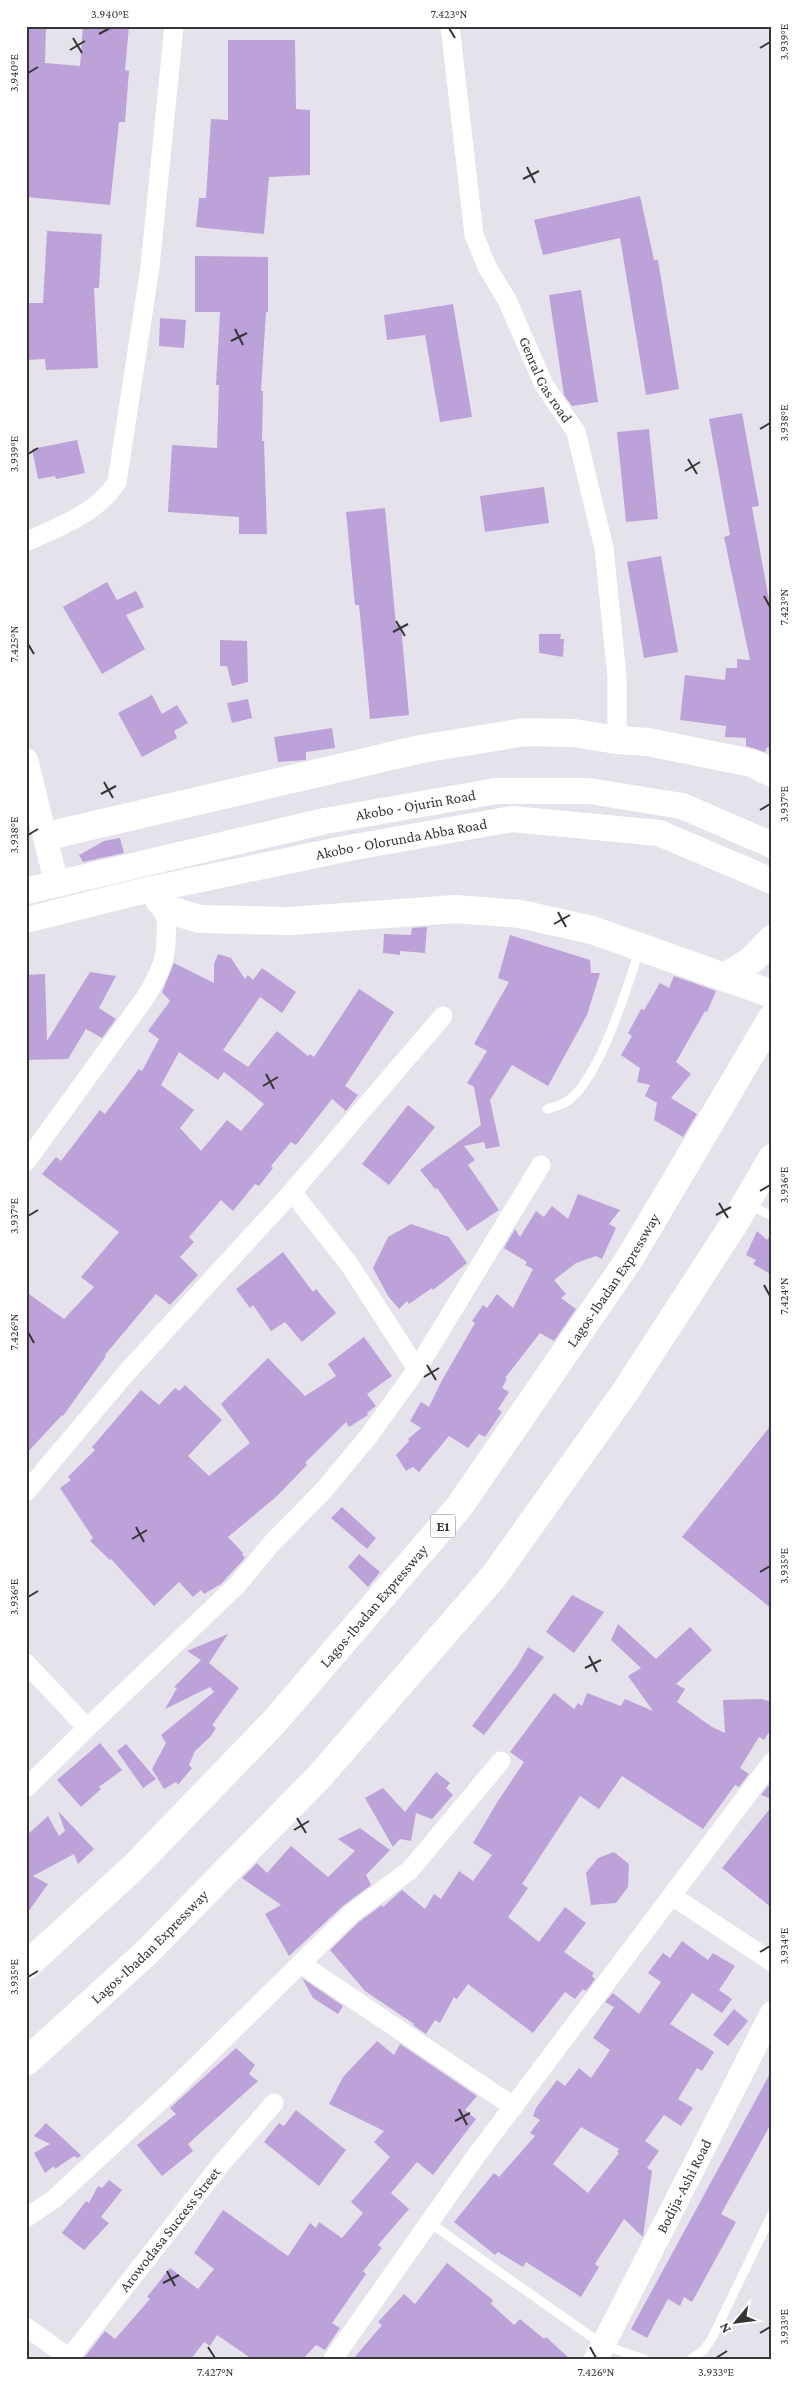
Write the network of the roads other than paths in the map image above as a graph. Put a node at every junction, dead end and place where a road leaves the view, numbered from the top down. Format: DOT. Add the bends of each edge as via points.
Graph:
graph roads {
  1 [pos="174,26"];
  2 [pos="450,26"];
  3 [pos="26,542"];
  4 [pos="617,740"];
  5 [pos="27,767"];
  6 [pos="772,772"];
  7 [pos="46,836"];
  8 [pos="772,845"];
  9 [pos="772,881"];
  10 [pos="57,885"];
  11 [pos="26,891"];
  12 [pos="134,893"];
  13 [pos="166,909"];
  14 [pos="26,920"];
  15 [pos="772,939"];
  16 [pos="640,948"];
  17 [pos="725,977"];
  18 [pos="772,994"];
  19 [pos="443,1016"];
  20 [pos="772,1018"];
  21 [pos="547,1108"];
  22 [pos="772,1158"];
  23 [pos="26,1162"];
  24 [pos="542,1165"];
  25 [pos="292,1192"];
  26 [pos="746,1204"];
  27 [pos="772,1216"];
  28 [pos="418,1369"];
  29 [pos="26,1492"];
  30 [pos="26,1662"];
  31 [pos="87,1728"];
  32 [pos="501,1761"];
  33 [pos="772,1762"];
  34 [pos="26,1788"];
  35 [pos="672,1896"];
  36 [pos="772,1962"];
  37 [pos="301,1964"];
  38 [pos="26,1966"];
  39 [pos="772,2013"];
  40 [pos="26,2062"];
  41 [pos="274,2103"];
  42 [pos="514,2107"];
  43 [pos="772,2214"];
  44 [pos="26,2218"];
  45 [pos="430,2223"];
  46 [pos="26,2327"];
  47 [pos="599,2352"];
  48 [pos="70,2358"];
  49 [pos="333,2359"];
  50 [pos="644,2359"];
  51 [pos="692,2359"];
  1 -- 3 [label="street" via="150,268 117,482 95,508"];
  2 -- 4 [label="street, Genral Gas road" via="474,235 486,267 507,300 544,385 576,432 604,548 617,677"];
  4 -- 6 [label="highway" via="648,742 752,763"];
  4 -- 7 [label="highway" via="574,733 525,732 421,749"];
  5 -- 7 [label="street"];
  7 -- 10 [label="street"];
  8 -- 10 [label="main road, Akobo - Ojurin Road" via="682,806 589,791 496,791 325,821"];
  9 -- 12 [label="main road, Akobo - Olorunda Abba Road" via="659,833 512,819 349,848"];
  10 -- 11 [label="main road"];
  12 -- 13 [label="street"];
  12 -- 14 [label="main road, Akobo - Olorunda Abba Road"];
  13 -- 16 [label="highway" via="200,919 290,921 479,910 520,914 592,930"];
  13 -- 23 [label="street" via="167,951 159,975"];
  15 -- 17 [label="highway" via="752,960"];
  16 -- 17 [label="highway"];
  16 -- 21 [label="lane" via="621,1006 591,1071 568,1100"];
  17 -- 18 [label="highway"];
  19 -- 25 [label="street"];
  20 -- 38 [label="highway, Lagos-Ibadan Expressway / E1" via="630,1258 459,1507 274,1722 135,1866"];
  22 -- 26 [label="highway, Lagos-Ibadan Expressway"];
  24 -- 28 [label="street"];
  25 -- 28 [label="street" via="349,1264"];
  25 -- 29 [label="street" via="128,1371"];
  26 -- 27 [label="lane"];
  26 -- 40 [label="highway, Lagos-Ibadan Expressway" via="625,1392 494,1576 319,1777 146,1953"];
  28 -- 31 [label="street" via="368,1437 238,1584"];
  30 -- 31 [label="street"];
  31 -- 34 [label="street"];
  32 -- 37 [label="street" via="410,1870 352,1913"];
  33 -- 35 [label="street"];
  35 -- 36 [label="street"];
  35 -- 42 [label="street"];
  37 -- 42 [label="street"];
  37 -- 44 [label="street" via="54,2199"];
  39 -- 47 [label="street, Bodija-Ashi Road"];
  41 -- 48 [label="street, Arowodasa Success Street" via="221,2164"];
  42 -- 45 [label="street"];
  43 -- 51 [label="lane" via="712,2338"];
  45 -- 47 [label="lane"];
  45 -- 49 [label="street"];
  46 -- 48 [label="street"];
  47 -- 50 [label="lane"];
}
